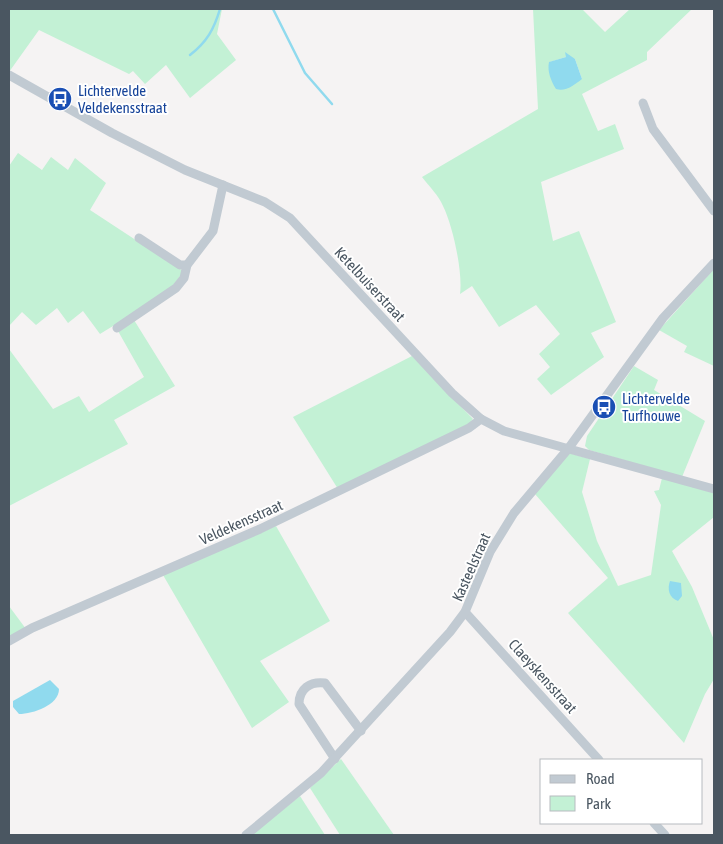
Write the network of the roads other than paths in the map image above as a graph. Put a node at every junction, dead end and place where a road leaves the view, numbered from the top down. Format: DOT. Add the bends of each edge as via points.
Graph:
graph roads {
  1 [pos="9,75"];
  2 [pos="643,103"];
  3 [pos="223,185"];
  4 [pos="714,211"];
  5 [pos="139,238"];
  6 [pos="714,263"];
  7 [pos="187,265"];
  8 [pos="117,328"];
  9 [pos="481,419"];
  10 [pos="568,449"];
  11 [pos="714,489"];
  12 [pos="465,612"];
  13 [pos="9,641"];
  14 [pos="360,731"];
  15 [pos="335,759"];
  16 [pos="598,759"];
  17 [pos="655,824"];
  18 [pos="246,835"];
  19 [pos="665,835"];
  1 -- 3 [label="street, Ketelbuiserstraat" via="112,133 185,170"];
  2 -- 4 [label="street" via="653,129"];
  3 -- 7 [label="street" via="213,231"];
  3 -- 9 [label="street, Ketelbuiserstraat" via="265,202 290,218 452,393"];
  5 -- 7 [label="street" via="180,265"];
  6 -- 10 [label="street, Kasteelstraat" via="663,318"];
  7 -- 8 [label="street" via="184,278 176,288"];
  9 -- 10 [label="street, Ketelbuiserstraat" via="504,431"];
  9 -- 13 [label="street, Veldekensstraat" via="469,428 260,529"];
  10 -- 11 [label="street, Ketelbuiserstraat"];
  10 -- 12 [label="street, Kasteelstraat" via="504,527"];
  12 -- 14 [label="street, Kasteelstraat"];
  12 -- 16 [label="street, Claeyskensstraat"];
  14 -- 15 [label="street, Kasteelstraat"];
  14 -- 15 [label="street" via="325,682 306,687 299,704"];
  15 -- 18 [label="street, Kasteelstraat"];
  17 -- 19 [label="street"];
}
